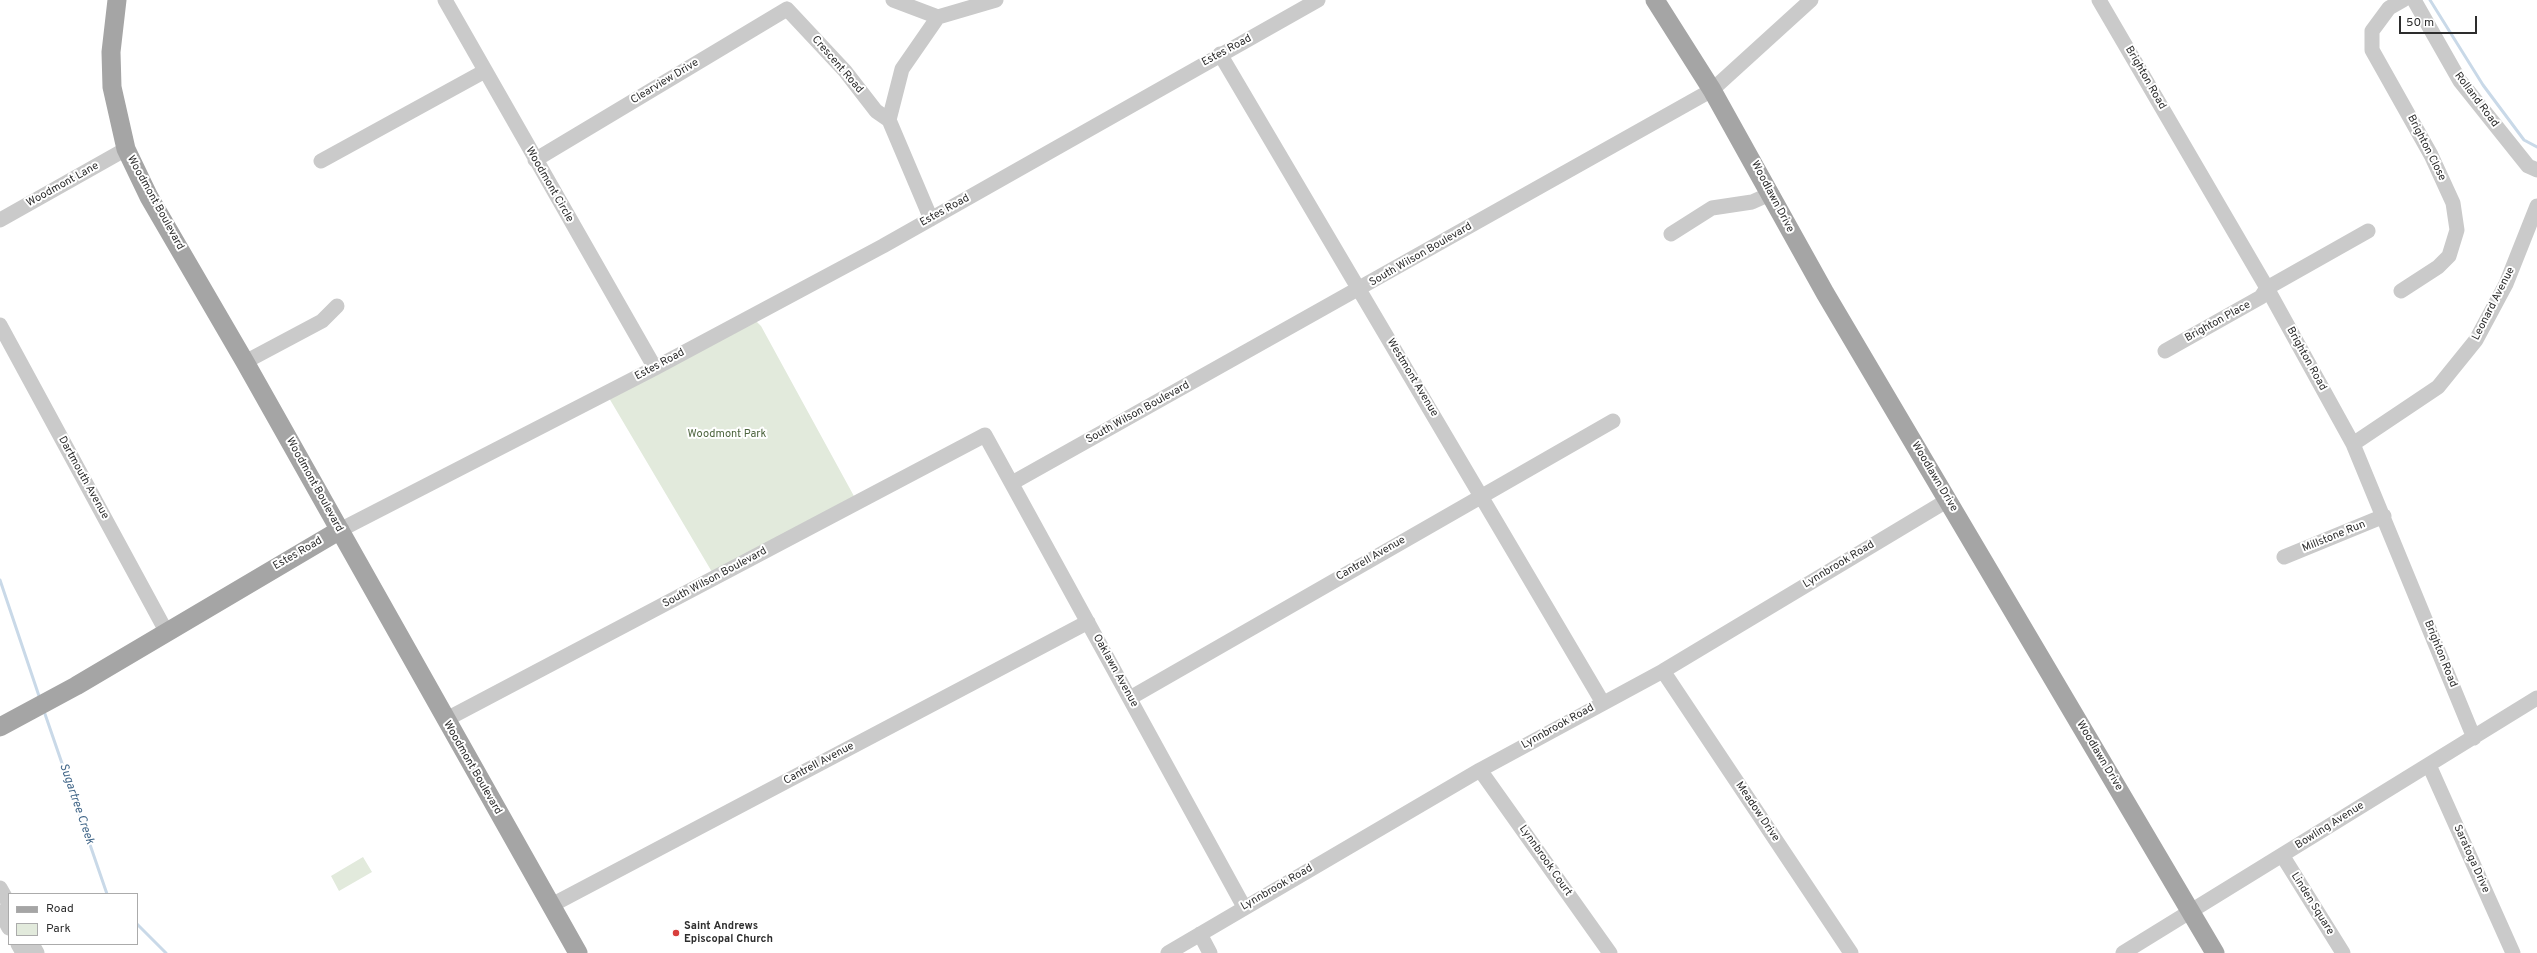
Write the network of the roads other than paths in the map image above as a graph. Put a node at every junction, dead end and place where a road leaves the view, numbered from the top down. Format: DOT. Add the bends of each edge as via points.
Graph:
graph roads {
  1 [pos="117,0"];
  2 [pos="445,0"];
  3 [pos="893,0"];
  4 [pos="996,0"];
  5 [pos="1318,0"];
  6 [pos="1655,0"];
  7 [pos="1811,0"];
  8 [pos="2100,0"];
  9 [pos="2403,0"];
  10 [pos="2414,0"];
  11 [pos="787,5"];
  12 [pos="938,17"];
  13 [pos="1220,54"];
  14 [pos="485,71"];
  15 [pos="1712,90"];
  16 [pos="889,120"];
  17 [pos="126,149"];
  18 [pos="535,160"];
  19 [pos="321,161"];
  20 [pos="2537,170"];
  21 [pos="1770,194"];
  22 [pos="2537,206"];
  23 [pos="931,219"];
  24 [pos="0,220"];
  25 [pos="2368,231"];
  26 [pos="1671,234"];
  27 [pos="2267,288"];
  28 [pos="1359,290"];
  29 [pos="2401,291"];
  30 [pos="337,306"];
  31 [pos="0,325"];
  32 [pos="2165,351"];
  33 [pos="245,362"];
  34 [pos="655,368"];
  35 [pos="1613,421"];
  36 [pos="986,435"];
  37 [pos="2353,444"];
  38 [pos="1012,483"];
  39 [pos="1482,496"];
  40 [pos="1948,500"];
  41 [pos="2384,516"];
  42 [pos="340,530"];
  43 [pos="2284,557"];
  44 [pos="1088,622"];
  45 [pos="166,631"];
  46 [pos="1663,671"];
  47 [pos="1130,698"];
  48 [pos="2537,698"];
  49 [pos="1603,703"];
  50 [pos="445,720"];
  51 [pos="0,727"];
  52 [pos="2474,738"];
  53 [pos="2429,765"];
  54 [pos="1480,770"];
  55 [pos="2282,855"];
  56 [pos="0,888"];
  57 [pos="8,902"];
  58 [pos="550,906"];
  59 [pos="1244,907"];
  60 [pos="2191,911"];
  61 [pos="1200,934"];
  62 [pos="578,953"];
  63 [pos="1168,953"];
  64 [pos="1210,953"];
  65 [pos="1610,953"];
  66 [pos="1851,953"];
  67 [pos="2123,953"];
  68 [pos="2215,953"];
  69 [pos="2343,953"];
  70 [pos="2514,953"];
  1 -- 17 [label="main road, Woodmont Boulevard" via="112,27 112,87"];
  2 -- 14 [label="street, Woodmont Circle"];
  3 -- 12 [label="street"];
  4 -- 12 [label="street"];
  5 -- 13 [label="street, Estes Road"];
  6 -- 15 [label="main road, Woodlawn Drive"];
  7 -- 15 [label="street, South Wilson Boulevard"];
  8 -- 27 [label="street, Brighton Road"];
  9 -- 29 [label="street, Brighton Close" via="2389,8 2372,32 2372,50 2431,155 2453,203 2457,230 2448,256 2438,267"];
  10 -- 20 [label="street, Rolland Road" via="2460,81 2528,166"];
  11 -- 16 [label="street, Crescent Road" via="876,111"];
  11 -- 18 [label="street, Clearview Drive"];
  12 -- 16 [label="street" via="902,69"];
  13 -- 23 [label="street, Estes Road"];
  13 -- 28 [label="street, Westmont Avenue"];
  14 -- 18 [label="street, Woodmont Circle"];
  14 -- 19 [label="street"];
  15 -- 21 [label="main road, Woodlawn Drive"];
  15 -- 28 [label="street, South Wilson Boulevard"];
  16 -- 23 [label="street, Crescent Road"];
  17 -- 24 [label="street, Woodmont Lane"];
  17 -- 33 [label="main road, Woodmont Boulevard" via="149,197"];
  18 -- 34 [label="street, Woodmont Circle"];
  21 -- 26 [label="street" via="1752,202 1712,208"];
  21 -- 40 [label="main road, Woodlawn Drive" via="1825,293"];
  22 -- 37 [label="street, Leonard Avenue" via="2506,284 2475,342 2438,387"];
  23 -- 34 [label="street, Estes Road"];
  25 -- 27 [label="street, Brighton Place"];
  27 -- 32 [label="street, Brighton Place" via="2261,297"];
  27 -- 37 [label="street, Brighton Road"];
  28 -- 38 [label="street, South Wilson Boulevard"];
  28 -- 39 [label="street, Westmont Avenue"];
  30 -- 33 [label="street" via="322,321"];
  31 -- 45 [label="street, Dartmouth Avenue"];
  33 -- 42 [label="main road, Woodmont Boulevard"];
  34 -- 42 [label="street, Estes Road"];
  35 -- 39 [label="street, Cantrell Avenue"];
  36 -- 38 [label="street, Oaklawn Avenue"];
  36 -- 50 [label="street, South Wilson Boulevard"];
  37 -- 41 [label="street, Brighton Road"];
  38 -- 44 [label="street, Oaklawn Avenue"];
  39 -- 47 [label="street, Cantrell Avenue"];
  39 -- 49 [label="street, Westmont Avenue"];
  40 -- 46 [label="street, Lynnbrook Road"];
  40 -- 60 [label="main road, Woodlawn Drive"];
  41 -- 43 [label="street, Millstone Run"];
  41 -- 52 [label="street, Brighton Road"];
  42 -- 45 [label="main road, Estes Road"];
  42 -- 50 [label="main road, Woodmont Boulevard"];
  44 -- 47 [label="street, Oaklawn Avenue"];
  44 -- 58 [label="street, Cantrell Avenue"];
  45 -- 51 [label="main road, Estes Road" via="76,686"];
  46 -- 49 [label="street, Lynnbrook Road"];
  46 -- 66 [label="street, Meadow Drive"];
  47 -- 59 [label="street, Oaklawn Avenue"];
  48 -- 52 [label="street, Bowling Avenue"];
  49 -- 54 [label="street, Lynnbrook Road"];
  50 -- 58 [label="main road, Woodmont Boulevard"];
  52 -- 53 [label="street, Bowling Avenue"];
  53 -- 55 [label="street, Bowling Avenue"];
  53 -- 70 [label="street, Saratoga Drive"];
  54 -- 59 [label="street, Lynnbrook Road"];
  54 -- 65 [label="street, Lynnbrook Court"];
  55 -- 60 [label="street, Bowling Avenue"];
  55 -- 69 [label="street, Linden Square"];
  56 -- 57 [label="street"];
  58 -- 62 [label="main road, Woodmont Boulevard"];
  59 -- 61 [label="street, Lynnbrook Road"];
  60 -- 67 [label="street, Bowling Avenue"];
  60 -- 68 [label="main road, Woodlawn Drive"];
  61 -- 63 [label="street, Lynnbrook Road"];
  61 -- 64 [label="street"];
}
